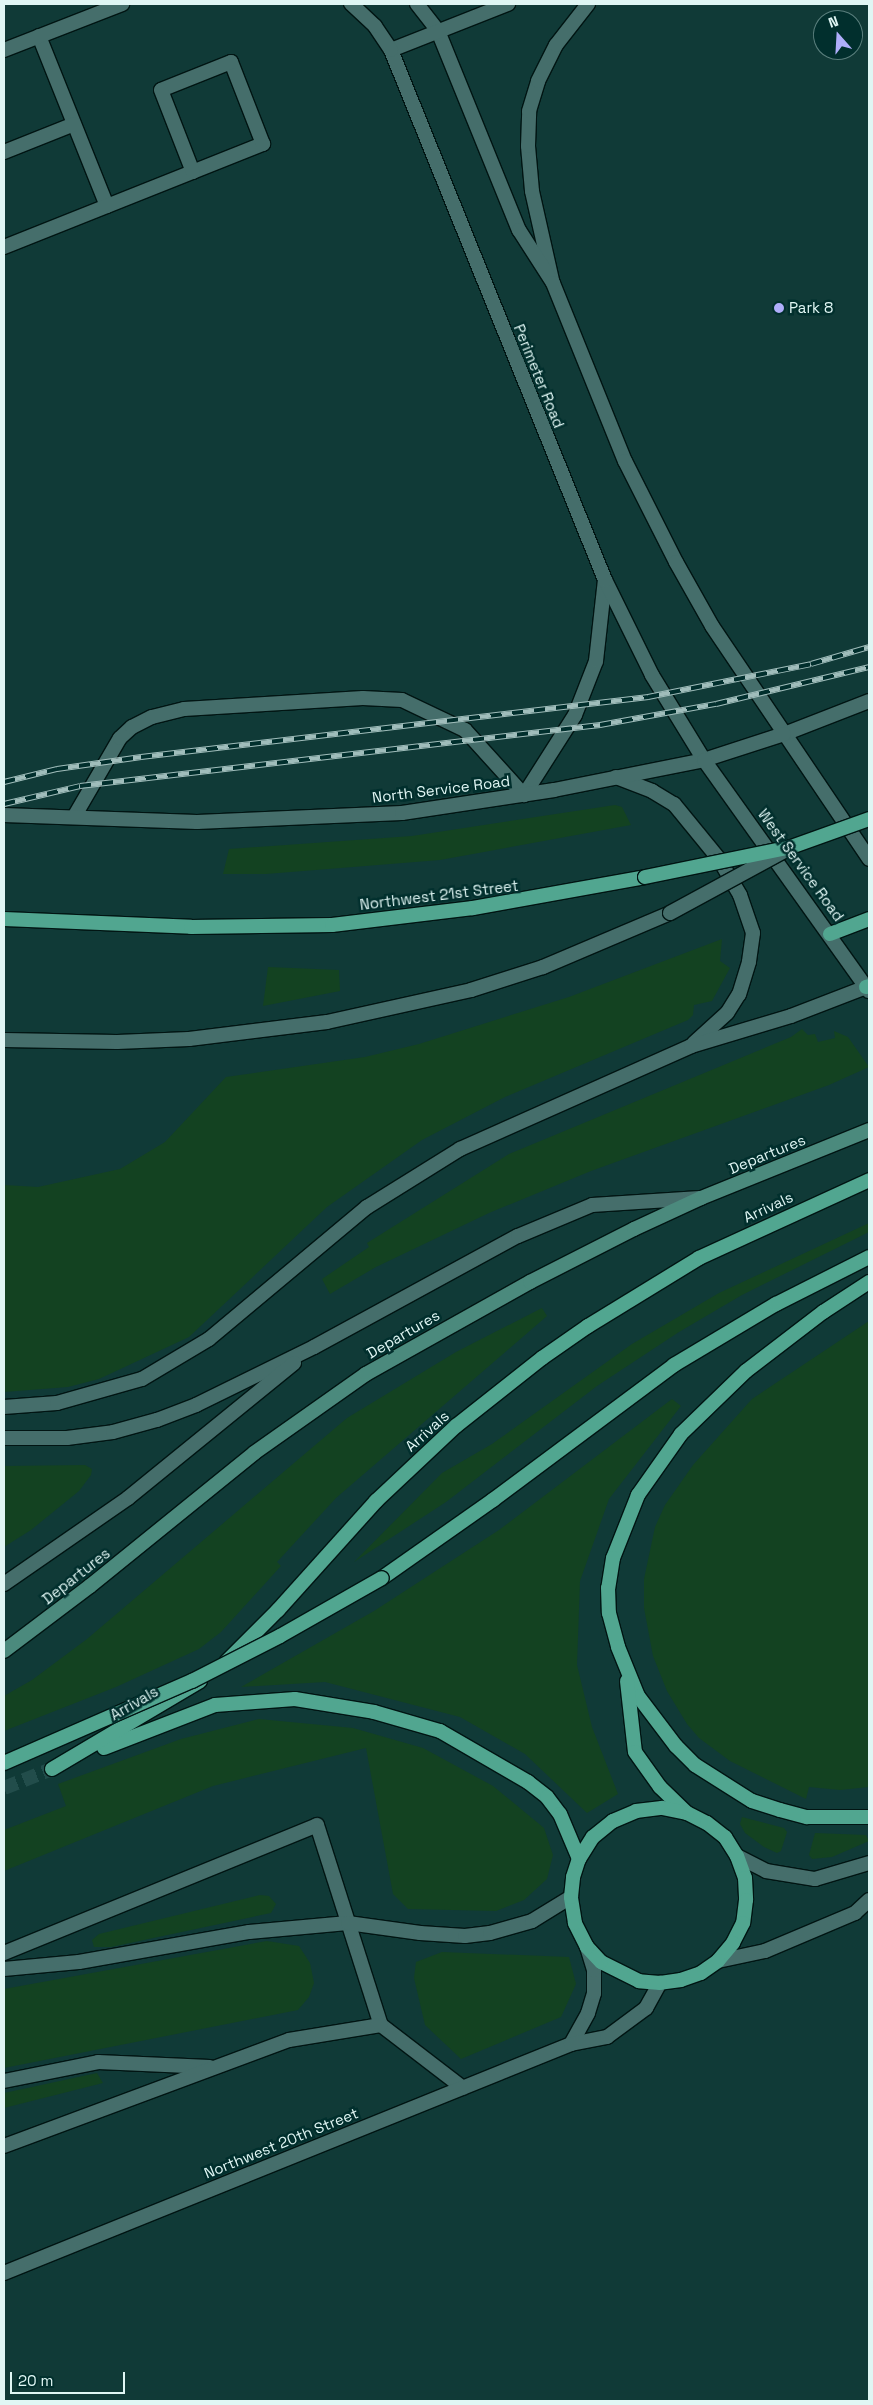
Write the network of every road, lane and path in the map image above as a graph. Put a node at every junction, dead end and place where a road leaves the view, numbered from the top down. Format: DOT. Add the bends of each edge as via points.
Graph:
graph roads {
  1 [pos="122,4"];
  2 [pos="351,4"];
  3 [pos="417,4"];
  4 [pos="508,4"];
  5 [pos="588,4"];
  6 [pos="438,31"];
  7 [pos="39,36"];
  8 [pos="4,50"];
  9 [pos="391,50"];
  10 [pos="74,124"];
  11 [pos="4,152"];
  12 [pos="193,172"];
  13 [pos="107,206"];
  14 [pos="4,247"];
  15 [pos="552,283"];
  16 [pos="605,580"];
  17 [pos="869,701"];
  18 [pos="784,734"];
  19 [pos="704,760"];
  20 [pos="616,777"];
  21 [pos="524,795"];
  22 [pos="4,815"];
  23 [pos="74,818"];
  24 [pos="869,819"];
  25 [pos="791,847"];
  26 [pos="869,859"];
  27 [pos="869,918"];
  28 [pos="4,919"];
  29 [pos="830,934"];
  30 [pos="868,988"];
  31 [pos="4,1040"];
  32 [pos="691,1046"];
  33 [pos="868,1131"];
  34 [pos="869,1180"];
  35 [pos="701,1198"];
  36 [pos="869,1257"];
  37 [pos="869,1282"];
  38 [pos="314,1346"];
  39 [pos="4,1407"];
  40 [pos="4,1438"];
  41 [pos="4,1584"];
  42 [pos="4,1651"];
  43 [pos="626,1670"];
  44 [pos="4,1762"];
  45 [pos="687,1813"];
  46 [pos="869,1816"];
  47 [pos="737,1856"];
  48 [pos="579,1858"];
  49 [pos="869,1863"];
  50 [pos="571,1897"];
  51 [pos="869,1900"];
  52 [pos="348,1923"];
  53 [pos="587,1947"];
  54 [pos="4,1953"];
  55 [pos="718,1961"];
  56 [pos="4,1969"];
  57 [pos="660,1984"];
  58 [pos="381,2025"];
  59 [pos="571,2044"];
  60 [pos="216,2068"];
  61 [pos="4,2082"];
  62 [pos="463,2088"];
  63 [pos="4,2146"];
  64 [pos="4,2273"];
  1 -- 7 [label="street"];
  2 -- 9 [label="street, Perimeter Road" via="375,26"];
  3 -- 6 [label="street"];
  4 -- 6 [label="street"];
  5 -- 15 [label="street" via="556,46 538,81 530,111 528,146 532,191"];
  6 -- 9 [label="street"];
  6 -- 15 [label="street" via="519,230"];
  7 -- 8 [label="street"];
  7 -- 10 [label="street"];
  9 -- 16 [label="street, Perimeter Road"];
  10 -- 11 [label="street"];
  10 -- 13 [label="street"];
  12 -- 12 [label="street" via="263,144 231,62 161,90"];
  12 -- 13 [label="street"];
  13 -- 14 [label="street"];
  15 -- 18 [label="street" via="642,495 712,626"];
  16 -- 19 [label="street, Perimeter Road" via="652,675"];
  16 -- 21 [label="street" via="596,661 575,715"];
  17 -- 18 [label="street, North Service Road"];
  18 -- 19 [label="street, North Service Road"];
  18 -- 26 [label="street"];
  19 -- 20 [label="street, North Service Road"];
  19 -- 29 [label="street, West Service Road"];
  20 -- 21 [label="street, North Service Road"];
  20 -- 32 [label="street" via="652,791 674,804 719,859 740,896 753,934 739,994 727,1013"];
  21 -- 23 [label="street, North Service Road" via="402,813 266,822"];
  21 -- 23 [label="street" via="465,730 402,700 363,698 184,709 152,717 132,727 120,738"];
  22 -- 23 [label="street, North Service Road"];
  24 -- 25 [label="main road, Northwest 21st Street, bridge"];
  25 -- 28 [label="main road, Northwest 21st Street, bridge" via="473,908 332,925 191,927"];
  25 -- 31 [label="street, bridge" via="670,913 543,967 472,990 327,1022 189,1039 117,1042"];
  27 -- 29 [label="main road"];
  29 -- 30 [label="street, West Service Road"];
  30 -- 32 [label="street" via="791,1016"];
  32 -- 39 [label="street" via="514,1122 405,1181 320,1245 237,1318 163,1368 142,1379 85,1397 57,1403"];
  33 -- 35 [label="main road, Departures"];
  34 -- 48 [label="main road, Arrivals" via="699,1258 542,1358 456,1426 376,1501 231,1657 165,1704 52,1769 190,1712 216,1705 295,1699 334,1705 374,1712 440,1731 507,1769 546,1797 560,1814"];
  35 -- 38 [label="street" via="592,1206 492,1249"];
  35 -- 42 [label="main road, Departures" via="577,1257 366,1374 254,1454"];
  36 -- 44 [label="main road, bridge" via="776,1304 674,1365 485,1506 382,1578 150,1702"];
  37 -- 43 [label="main road" via="823,1312 746,1371 681,1434 638,1495 613,1558 608,1588 609,1613"];
  38 -- 40 [label="street" via="196,1405 157,1420 113,1432 67,1438"];
  38 -- 41 [label="street" via="128,1498"];
  43 -- 45 [label="main road" via="635,1752 660,1787"];
  43 -- 46 [label="main road" via="638,1696 676,1746 722,1785 752,1801 807,1817"];
  45 -- 47 [label="main road" via="719,1832"];
  45 -- 48 [label="main road" via="662,1808 636,1811 613,1821"];
  47 -- 49 [label="street" via="766,1871 815,1879"];
  47 -- 55 [label="main road" via="745,1878 746,1900 733,1944"];
  48 -- 50 [label="main road"];
  50 -- 52 [label="street" via="532,1922 465,1936"];
  50 -- 53 [label="main road" via="575,1923"];
  51 -- 55 [label="street" via="855,1913 765,1951"];
  52 -- 54 [label="street" via="317,1825"];
  52 -- 56 [label="street" via="249,1932 79,1962"];
  52 -- 58 [label="street"];
  53 -- 57 [label="main road" via="619,1974"];
  53 -- 59 [label="street" via="594,1970 594,1993 588,2013"];
  55 -- 57 [label="main road" via="700,1973"];
  57 -- 59 [label="street, Northwest 20th Street" via="646,2008 629,2023 607,2037"];
  58 -- 60 [label="street" via="289,2040"];
  58 -- 62 [label="street"];
  59 -- 62 [label="street, Northwest 20th Street"];
  60 -- 61 [label="street" via="98,2062"];
  60 -- 63 [label="street"];
  62 -- 64 [label="street, Northwest 20th Street"];
}
